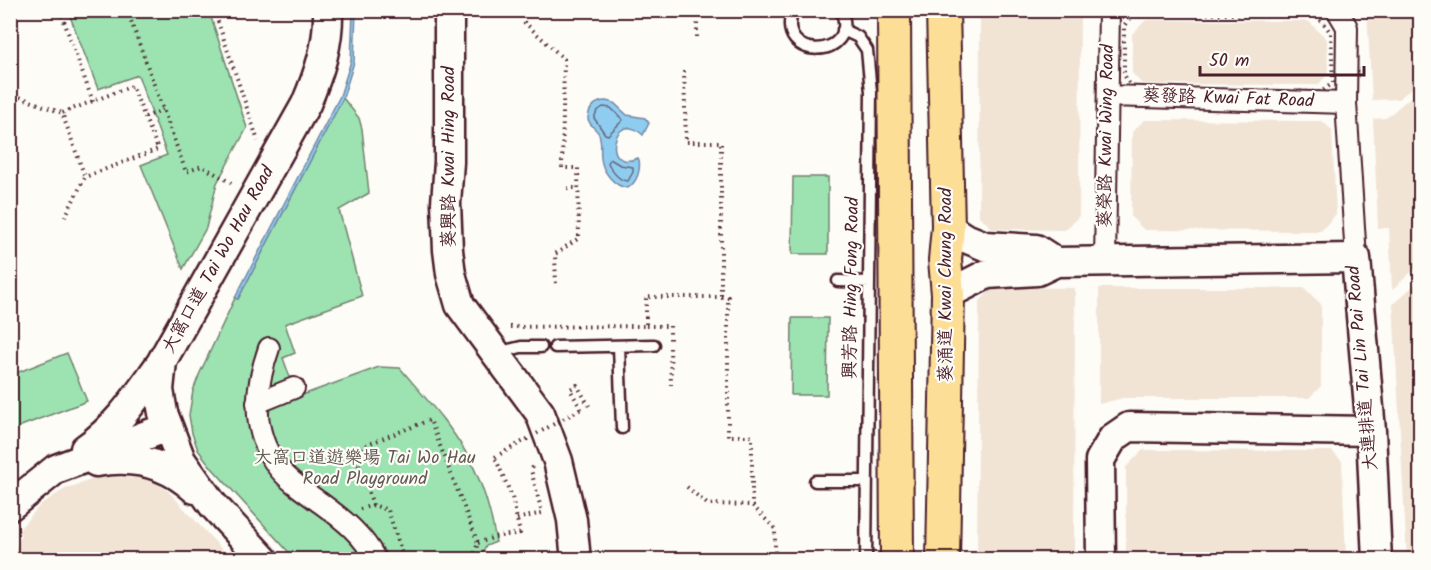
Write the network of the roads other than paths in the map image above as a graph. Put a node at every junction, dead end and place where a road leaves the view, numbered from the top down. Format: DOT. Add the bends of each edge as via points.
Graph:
graph roads {
  1 [pos="328,10"];
  2 [pos="449,10"];
  3 [pos="792,10"];
  4 [pos="841,10"];
  5 [pos="894,10"];
  6 [pos="943,10"];
  7 [pos="1109,10"];
  8 [pos="1330,16"];
  9 [pos="843,30"];
  10 [pos="1109,96"];
  11 [pos="1346,103"];
  12 [pos="948,226"];
  13 [pos="1356,258"];
  14 [pos="1056,262"];
  15 [pos="1106,262"];
  16 [pos="838,281"];
  17 [pos="869,282"];
  18 [pos="948,294"];
  19 [pos="654,345"];
  20 [pos="619,346"];
  21 [pos="541,347"];
  22 [pos="555,347"];
  23 [pos="269,348"];
  24 [pos="496,353"];
  25 [pos="162,361"];
  26 [pos="294,388"];
  27 [pos="257,403"];
  28 [pos="168,428"];
  29 [pos="622,428"];
  30 [pos="1371,431"];
  31 [pos="56,469"];
  32 [pos="815,481"];
  33 [pos="866,481"];
  34 [pos="213,505"];
  35 [pos="10,506"];
  36 [pos="264,560"];
  37 [pos="376,560"];
  38 [pos="576,560"];
  39 [pos="866,560"];
  40 [pos="897,560"];
  41 [pos="943,560"];
  42 [pos="1101,560"];
  43 [pos="1377,560"];
  1 -- 25 [label="street, 大窩口道 Tai Wo Hau Road" via="325,53 306,104"];
  2 -- 24 [label="street, 葵興路 Kwai Hing Road" via="446,203 451,274 460,305"];
  3 -- 9 [label="lane" via="793,36 806,48 833,45"];
  4 -- 9 [label="lane"];
  5 -- 40 [label="main road"];
  6 -- 12 [label="main road, 葵涌道 Kwai Chung Road"];
  7 -- 10 [label="street, 葵榮路 Kwai Wing Road"];
  8 -- 11 [label="street" via="1347,27"];
  9 -- 17 [label="lane, 興芳路 Hing Fong Road" via="858,37 867,50 871,92"];
  10 -- 11 [label="street, 葵發路 Kwai Fat Road"];
  10 -- 15 [label="street, 葵榮路 Kwai Wing Road"];
  11 -- 13 [label="street"];
  12 -- 14 [label="street, 大連排道 Tai Lin Pai Road" via="985,246 1036,249"];
  12 -- 18 [label="main road, 葵涌道 Kwai Chung Road"];
  13 -- 15 [label="street, 大連排道 Tai Lin Pai Road"];
  13 -- 30 [label="street, 大連排道 Tai Lin Pai Road"];
  14 -- 15 [label="street, 大連排道 Tai Lin Pai Road"];
  14 -- 18 [label="street, 大連排道 Tai Lin Pai Road" via="1037,272 987,274"];
  16 -- 17 [label="lane"];
  17 -- 33 [label="lane, 興芳路 Hing Fong Road"];
  18 -- 41 [label="main road, 葵涌道 Kwai Chung Road"];
  19 -- 20 [label="lane"];
  20 -- 22 [label="lane"];
  20 -- 29 [label="lane"];
  21 -- 24 [label="lane"];
  23 -- 27 [label="street"];
  24 -- 38 [label="street, 葵興路 Kwai Hing Road" via="540,413 558,461 572,520"];
  25 -- 28 [label="street, 大窩口道 Tai Wo Hau Road" via="159,390"];
  25 -- 31 [label="street" via="121,418"];
  26 -- 27 [label="street"];
  27 -- 37 [label="street" via="261,435 277,467 349,525"];
  28 -- 31 [label="street"];
  28 -- 34 [label="street, 大窩口道 Tai Wo Hau Road" via="181,460"];
  30 -- 42 [label="street" via="1129,427 1113,438 1100,460"];
  30 -- 43 [label="street, 大連排道 Tai Lin Pai Road"];
  31 -- 34 [label="street" via="114,459 144,461 184,478"];
  31 -- 35 [label="street"];
  32 -- 33 [label="lane"];
  33 -- 39 [label="lane, 興芳路 Hing Fong Road"];
  34 -- 36 [label="street, 大窩口道 Tai Wo Hau Road"];
}
